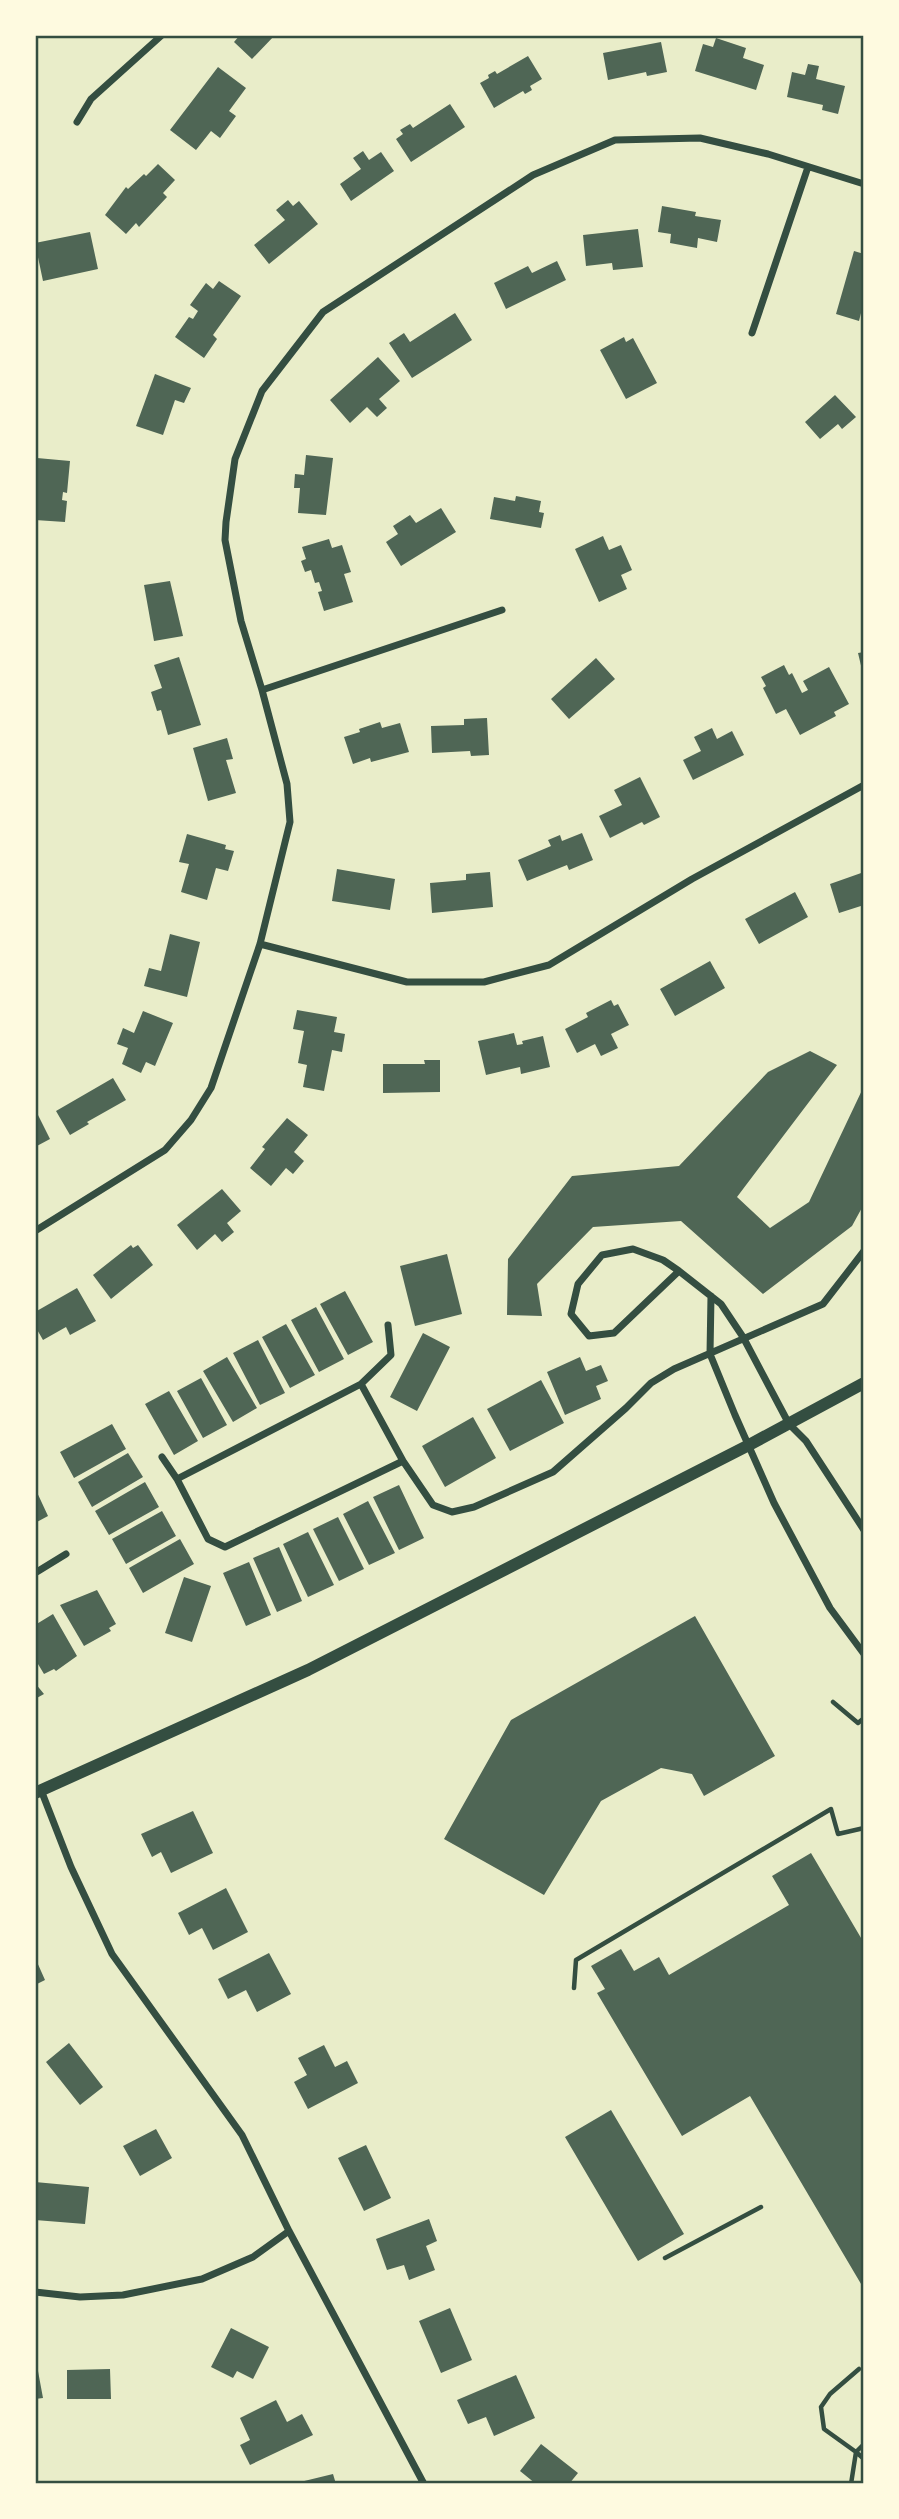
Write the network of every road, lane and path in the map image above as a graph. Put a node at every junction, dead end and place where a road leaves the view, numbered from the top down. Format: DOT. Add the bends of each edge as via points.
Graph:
graph roads {
  1 [pos="162,35"];
  2 [pos="77,122"];
  3 [pos="808,167"];
  4 [pos="864,184"];
  5 [pos="752,333"];
  6 [pos="502,610"];
  7 [pos="262,690"];
  8 [pos="864,785"];
  9 [pos="260,944"];
  10 [pos="35,1231"];
  11 [pos="864,1251"];
  12 [pos="679,1270"];
  13 [pos="711,1296"];
  14 [pos="388,1325"];
  15 [pos="743,1337"];
  16 [pos="710,1354"];
  17 [pos="864,1383"];
  18 [pos="361,1384"];
  19 [pos="789,1424"];
  20 [pos="749,1445"];
  21 [pos="162,1457"];
  22 [pos="403,1461"];
  23 [pos="177,1479"];
  24 [pos="864,1530"];
  25 [pos="66,1554"];
  26 [pos="35,1573"];
  27 [pos="864,1654"];
  28 [pos="833,1702"];
  29 [pos="864,1718"];
  30 [pos="38,1791"];
  31 [pos="864,1828"];
  32 [pos="574,1989"];
  33 [pos="761,2207"];
  34 [pos="289,2231"];
  35 [pos="665,2258"];
  36 [pos="35,2292"];
  37 [pos="859,2369"];
  38 [pos="864,2444"];
  39 [pos="856,2452"];
  40 [pos="864,2459"];
  41 [pos="424,2484"];
  42 [pos="851,2484"];
  1 -- 2 [label="street" via="91,99"];
  3 -- 4 [label="street"];
  3 -- 5 [label="street"];
  3 -- 7 [label="street" via="700,138 615,139 533,175 323,312 262,391 235,459 225,540 240,621"];
  6 -- 7 [label="street"];
  7 -- 9 [label="street" via="287,784 289,822"];
  8 -- 9 [label="street" via="692,879 549,965 484,982 407,982"];
  9 -- 10 [label="street" via="211,1088 191,1120 164,1150"];
  11 -- 15 [label="street" via="823,1304"];
  12 -- 12 [label="street" via="633,1249 602,1255 578,1284 571,1314 589,1336 614,1334"];
  12 -- 13 [label="street"];
  13 -- 15 [label="street"];
  13 -- 16 [label="street"];
  14 -- 18 [label="street" via="391,1355"];
  15 -- 16 [label="street"];
  15 -- 19 [label="street"];
  16 -- 20 [label="street"];
  16 -- 22 [label="street" via="652,1383 553,1472 474,1507 452,1512 433,1505"];
  17 -- 19 [label="main road"];
  18 -- 22 [label="street"];
  18 -- 23 [label="street"];
  19 -- 20 [label="main road"];
  19 -- 24 [label="street" via="806,1441"];
  20 -- 27 [label="street" via="830,1608"];
  20 -- 30 [label="main road" via="308,1670"];
  21 -- 23 [label="street"];
  22 -- 23 [label="street" via="225,1547 208,1539"];
  25 -- 26 [label="street"];
  28 -- 29 [label="lane" via="858,1723"];
  30 -- 34 [label="street" via="112,1954 242,2135"];
  31 -- 32 [label="lane" via="838,1834 831,1809 576,1960"];
  33 -- 35 [label="lane"];
  34 -- 36 [label="street" via="253,2257 202,2279 124,2295 79,2297"];
  34 -- 41 [label="street"];
  37 -- 39 [label="lane" via="821,2407 824,2429"];
  38 -- 39 [label="lane"];
  39 -- 40 [label="lane"];
  39 -- 42 [label="lane"];
}
